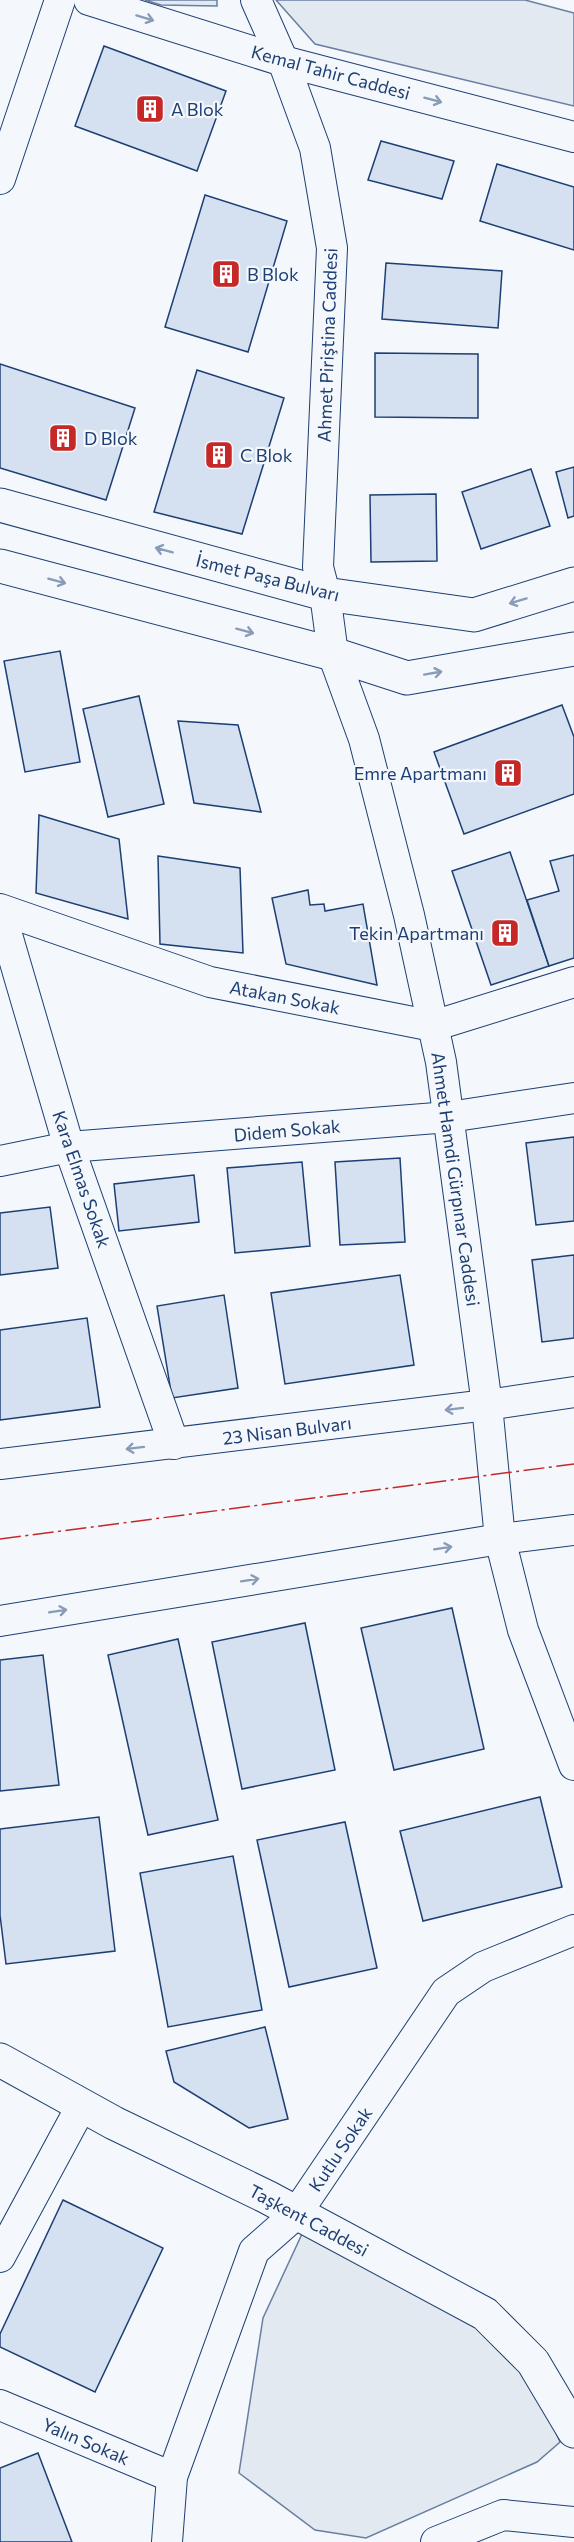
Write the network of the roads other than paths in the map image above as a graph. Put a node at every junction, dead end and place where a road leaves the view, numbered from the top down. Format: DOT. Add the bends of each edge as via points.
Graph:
graph roads {
  1 [pos="60,0"];
  2 [pos="89,0"];
  3 [pos="256,0"];
  4 [pos="284,61"];
  5 [pos="574,137"];
  6 [pos="0,179"];
  7 [pos="0,505"];
  8 [pos="0,566"];
  9 [pos="574,584"];
  10 [pos="325,594"];
  11 [pos="574,649"];
  12 [pos="333,654"];
  13 [pos="0,910"];
  14 [pos="574,982"];
  15 [pos="433,1026"];
  16 [pos="574,1098"];
  17 [pos="448,1117"];
  18 [pos="69,1147"];
  19 [pos="0,1161"];
  20 [pos="574,1392"];
  21 [pos="487,1405"];
  22 [pos="174,1444"];
  23 [pos="0,1464"];
  24 [pos="574,1530"];
  25 [pos="500,1539"];
  26 [pos="0,1621"];
  27 [pos="574,1764"];
  28 [pos="574,1930"];
  29 [pos="0,2060"];
  30 [pos="82,2105"];
  31 [pos="296,2214"];
  32 [pos="0,2257"];
  33 [pos="0,2405"];
  34 [pos="574,2431"];
  35 [pos="172,2477"];
  36 [pos="574,2522"];
  37 [pos="167,2542"];
  38 [pos="436,2542"];
  1 -- 6 [label="street"];
  2 -- 4 [label="street, Kemal Tahir Caddesi, one-way"];
  3 -- 4 [label="street, Ahmet Piriştina Caddesi"];
  4 -- 5 [label="street, Kemal Tahir Caddesi, one-way"];
  4 -- 10 [label="street, Ahmet Piriştina Caddesi" via="315,148 332,248 318,567"];
  10 -- 7 [label="street, İsmet Paşa Bulvarı, one-way"];
  8 -- 12 [label="street, one-way"];
  9 -- 10 [label="street, İsmet Paşa Bulvarı, one-way" via="474,615"];
  10 -- 12 [label="street, Ahmet Hamdi Gürpınar Caddesi"];
  12 -- 11 [label="street, one-way" via="407,678"];
  12 -- 15 [label="street, Ahmet Hamdi Gürpınar Caddesi" via="364,739"];
  13 -- 15 [label="street, Atakan Sokak" via="210,982"];
  13 -- 18 [label="street, Kara Elmas Sokak"];
  14 -- 15 [label="street, Atakan Sokak"];
  15 -- 17 [label="street, Ahmet Hamdi Gürpınar Caddesi"];
  16 -- 17 [label="street, Didem Sokak"];
  17 -- 18 [label="street, Didem Sokak"];
  17 -- 21 [label="street, Ahmet Hamdi Gürpınar Caddesi"];
  18 -- 19 [label="street, Didem Sokak"];
  18 -- 22 [label="street, Kara Elmas Sokak"];
  20 -- 21 [label="street, 23 Nisan Bulvarı"];
  21 -- 22 [label="street, 23 Nisan Bulvarı, one-way"];
  21 -- 25 [label="street, Ahmet Hamdi Gürpınar Caddesi"];
  22 -- 23 [label="street, 23 Nisan Bulvarı, one-way"];
  24 -- 25 [label="street"];
  26 -- 25 [label="street, one-way"];
  25 -- 27 [label="street, Ahmet Hamdi Gürpınar Caddesi" via="523,1630"];
  28 -- 31 [label="street, Kutlu Sokak" via="483,1967 446,1992"];
  29 -- 30 [label="street, Taşkent Caddesi"];
  30 -- 31 [label="street, Taşkent Caddesi"];
  30 -- 32 [label="street"];
  31 -- 34 [label="street, Taşkent Caddesi" via="485,2314 533,2362"];
  31 -- 35 [label="street, Kutlu Sokak" via="254,2251"];
  33 -- 35 [label="street, Yalın Sokak"];
  35 -- 37 [label="street, Kutlu Sokak"];
  36 -- 38 [label="street" via="503,2515"];
}
